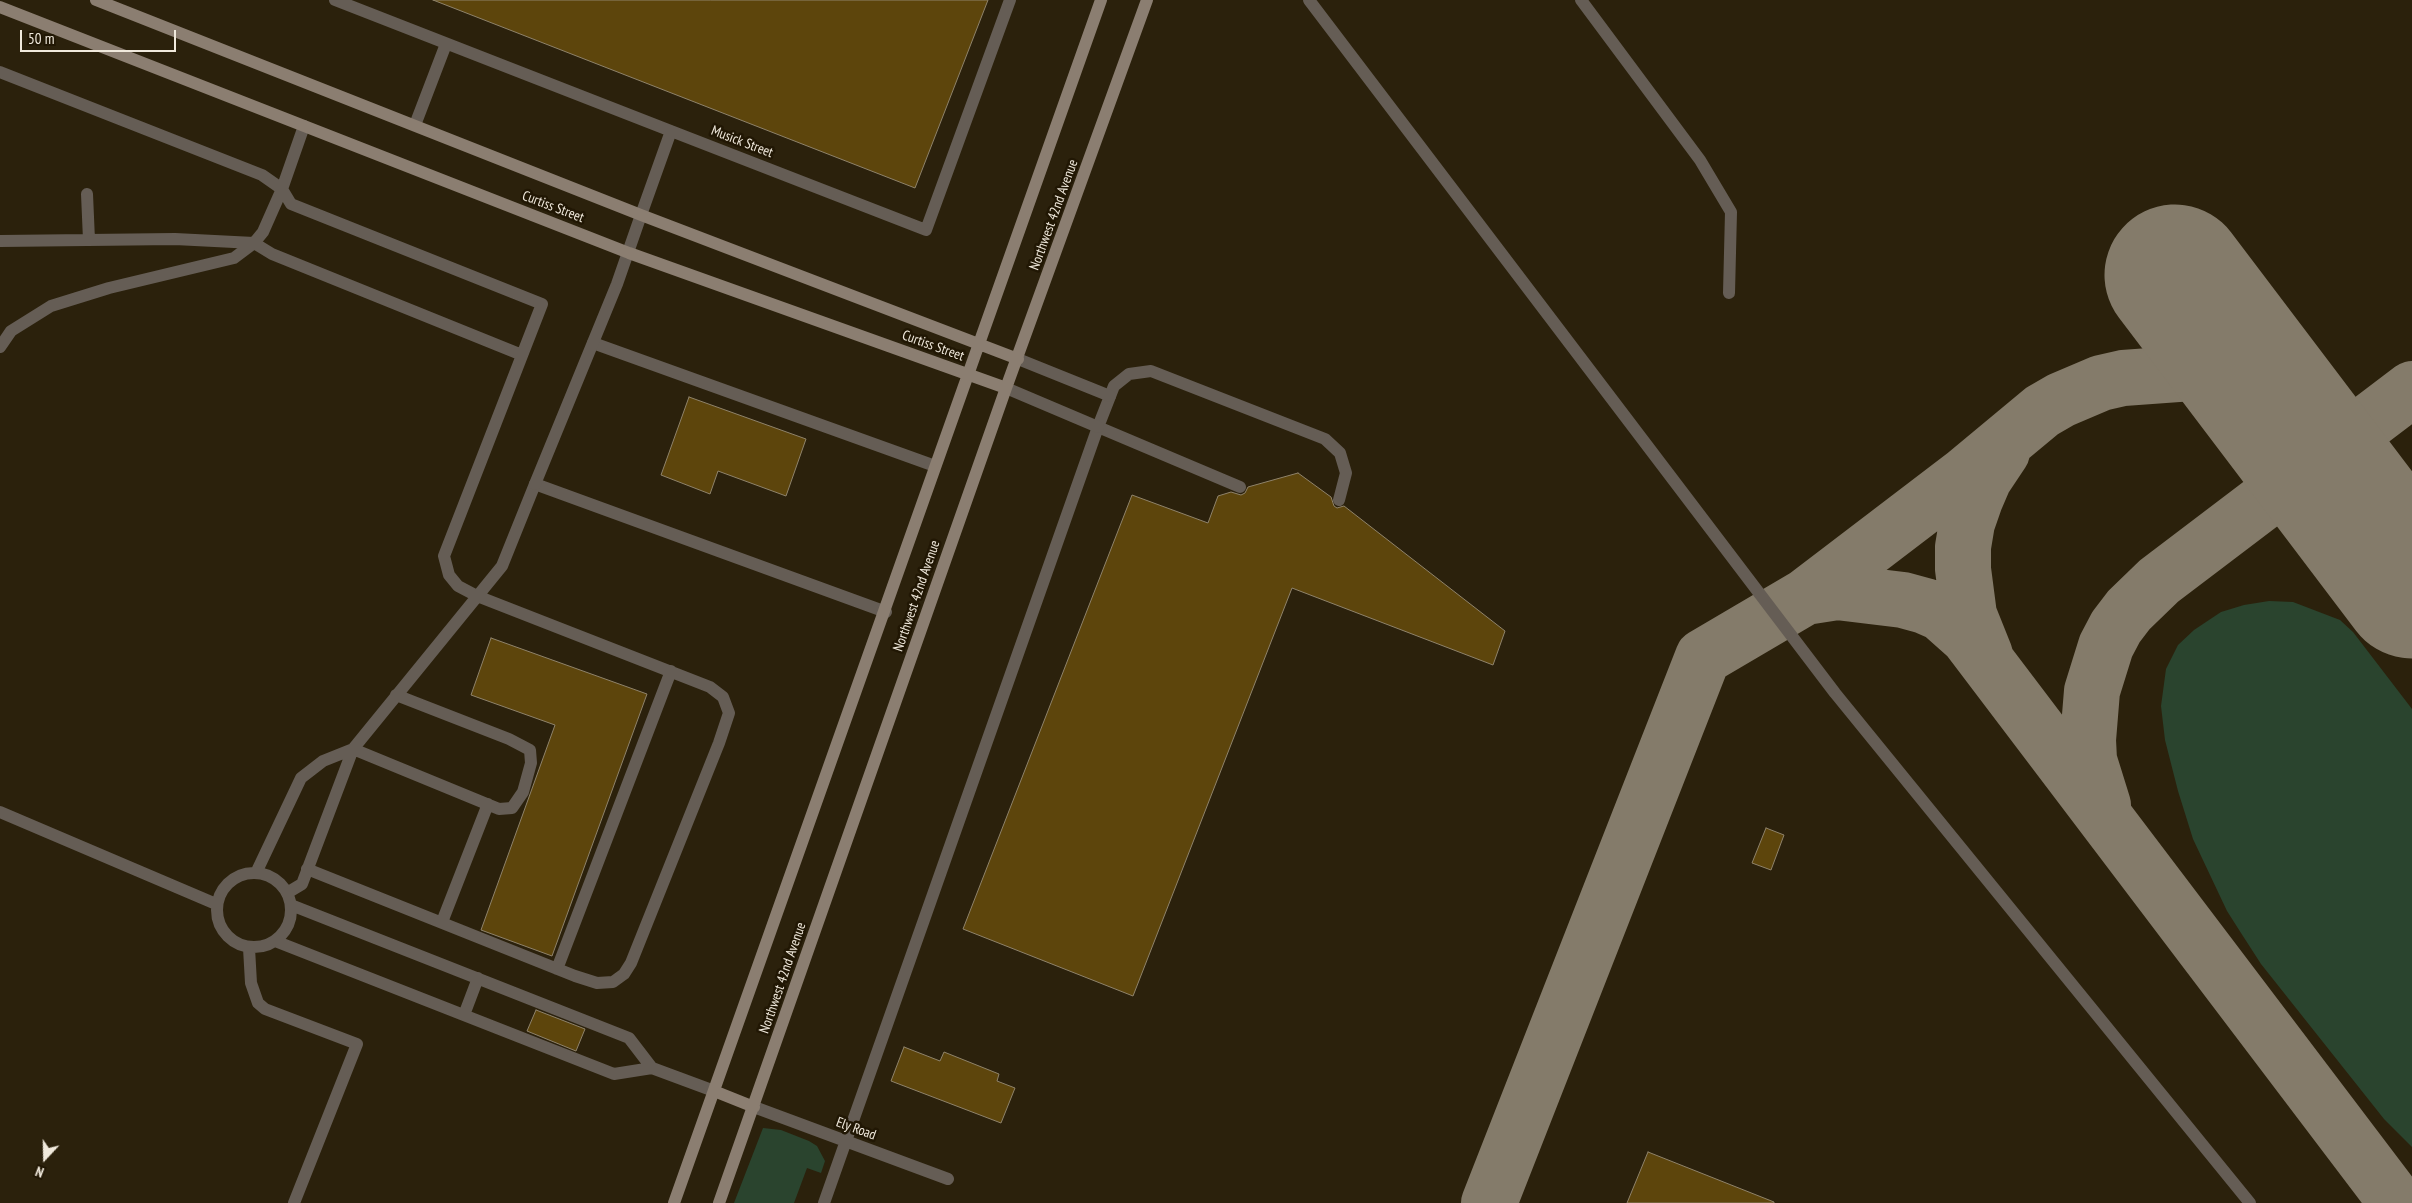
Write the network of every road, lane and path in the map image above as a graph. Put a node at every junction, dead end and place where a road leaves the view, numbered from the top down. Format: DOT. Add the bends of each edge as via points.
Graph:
graph roads {
  1 [pos="96,0"];
  2 [pos="335,0"];
  3 [pos="1010,0"];
  4 [pos="1102,0"];
  5 [pos="1147,0"];
  6 [pos="1309,0"];
  7 [pos="1581,0"];
  8 [pos="0,7"];
  9 [pos="446,44"];
  10 [pos="0,72"];
  11 [pos="415,125"];
  12 [pos="304,126"];
  13 [pos="671,131"];
  14 [pos="282,189"];
  15 [pos="87,194"];
  16 [pos="641,215"];
  17 [pos="89,240"];
  18 [pos="0,241"];
  19 [pos="254,243"];
  20 [pos="628,252"];
  21 [pos="1728,293"];
  22 [pos="593,343"];
  23 [pos="978,343"];
  24 [pos="0,347"];
  25 [pos="522,355"];
  26 [pos="1018,359"];
  27 [pos="967,374"];
  28 [pos="1006,388"];
  29 [pos="1110,396"];
  30 [pos="1098,427"];
  31 [pos="935,466"];
  32 [pos="535,484"];
  33 [pos="1240,487"];
  34 [pos="1339,500"];
  35 [pos="477,596"];
  36 [pos="886,612"];
  37 [pos="670,672"];
  38 [pos="396,694"];
  39 [pos="353,749"];
  40 [pos="488,804"];
  41 [pos="0,812"];
  42 [pos="307,869"];
  43 [pos="256,873"];
  44 [pos="289,899"];
  45 [pos="216,904"];
  46 [pos="442,922"];
  47 [pos="275,941"];
  48 [pos="249,948"];
  49 [pos="557,969"];
  50 [pos="478,978"];
  51 [pos="464,1015"];
  52 [pos="652,1068"];
  53 [pos="714,1091"];
  54 [pos="754,1107"];
  55 [pos="846,1141"];
  56 [pos="948,1179"];
  57 [pos="294,1203"];
  58 [pos="674,1203"];
  59 [pos="719,1203"];
  60 [pos="824,1203"];
  61 [pos="2250,1203"];
  1 -- 11 [label="street, Curtiss Street"];
  2 -- 9 [label="street"];
  3 -- 13 [label="street, Musick Street" via="926,230"];
  4 -- 23 [label="street, Northwest 42nd Avenue"];
  5 -- 26 [label="street, Northwest 42nd Avenue"];
  6 -- 61 [label="street" via="1835,693"];
  7 -- 21 [label="street" via="1700,160 1731,212"];
  8 -- 12 [label="street, Curtiss Street"];
  9 -- 11 [label="street"];
  9 -- 13 [label="street"];
  10 -- 14 [label="street" via="262,176"];
  11 -- 16 [label="street, Curtiss Street"];
  12 -- 14 [label="street"];
  12 -- 20 [label="street, Curtiss Street"];
  13 -- 16 [label="street"];
  14 -- 19 [label="street" via="268,222"];
  14 -- 25 [label="street" via="291,204 542,304"];
  15 -- 17 [label="street"];
  16 -- 20 [label="street"];
  16 -- 23 [label="street, Curtiss Street"];
  17 -- 18 [label="street"];
  17 -- 19 [label="street" via="175,239"];
  19 -- 24 [label="street" via="226,261 110,288 51,306 11,331"];
  19 -- 25 [label="street" via="272,254"];
  20 -- 22 [label="street"];
  20 -- 27 [label="street, Curtiss Street"];
  22 -- 31 [label="street"];
  22 -- 32 [label="street"];
  23 -- 26 [label="street, Curtiss Street"];
  23 -- 27 [label="street, Northwest 42nd Avenue"];
  25 -- 35 [label="street" via="444,556 449,575 458,586"];
  26 -- 28 [label="street, Northwest 42nd Avenue"];
  26 -- 29 [label="street, Curtiss Street"];
  27 -- 28 [label="street, Curtiss Street"];
  27 -- 31 [label="street, Northwest 42nd Avenue"];
  28 -- 30 [label="street, Curtiss Street"];
  28 -- 54 [label="street, Northwest 42nd Avenue"];
  29 -- 30 [label="street"];
  29 -- 34 [label="street" via="1114,386 1130,374 1151,371 1325,439 1340,453 1346,473"];
  30 -- 33 [label="street, Curtiss Street"];
  30 -- 55 [label="street"];
  31 -- 36 [label="street, Northwest 42nd Avenue"];
  32 -- 35 [label="street" via="502,566"];
  32 -- 36 [label="street"];
  35 -- 37 [label="street"];
  35 -- 38 [label="street"];
  36 -- 53 [label="street, Northwest 42nd Avenue"];
  37 -- 49 [label="street"];
  37 -- 49 [label="street" via="710,687 723,697 729,713 720,743 624,974 613,982 597,984"];
  38 -- 39 [label="street"];
  38 -- 40 [label="street" via="530,750 531,763 523,792 512,808 499,809"];
  39 -- 40 [label="street"];
  39 -- 42 [label="street"];
  39 -- 43 [label="street" via="323,761 300,778"];
  40 -- 46 [label="street"];
  41 -- 45 [label="street"];
  42 -- 44 [label="street" via="302,884"];
  42 -- 46 [label="street"];
  43 -- 44 [label="street" via="279,883"];
  43 -- 45 [label="street" via="235,878 226,884"];
  44 -- 47 [label="street" via="288,925"];
  44 -- 50 [label="street"];
  45 -- 48 [label="street" via="216,916 227,937"];
  46 -- 49 [label="street"];
  47 -- 48 [label="street"];
  47 -- 51 [label="street"];
  48 -- 57 [label="street" via="251,983 258,1003 265,1009 357,1044"];
  50 -- 51 [label="street"];
  50 -- 52 [label="street" via="629,1038"];
  51 -- 52 [label="street" via="614,1074"];
  52 -- 53 [label="street"];
  53 -- 54 [label="street"];
  53 -- 58 [label="street, Northwest 42nd Avenue"];
  54 -- 55 [label="street, Ely Road"];
  54 -- 59 [label="street, Northwest 42nd Avenue"];
  55 -- 56 [label="street, Ely Road"];
  55 -- 60 [label="street"];
}
